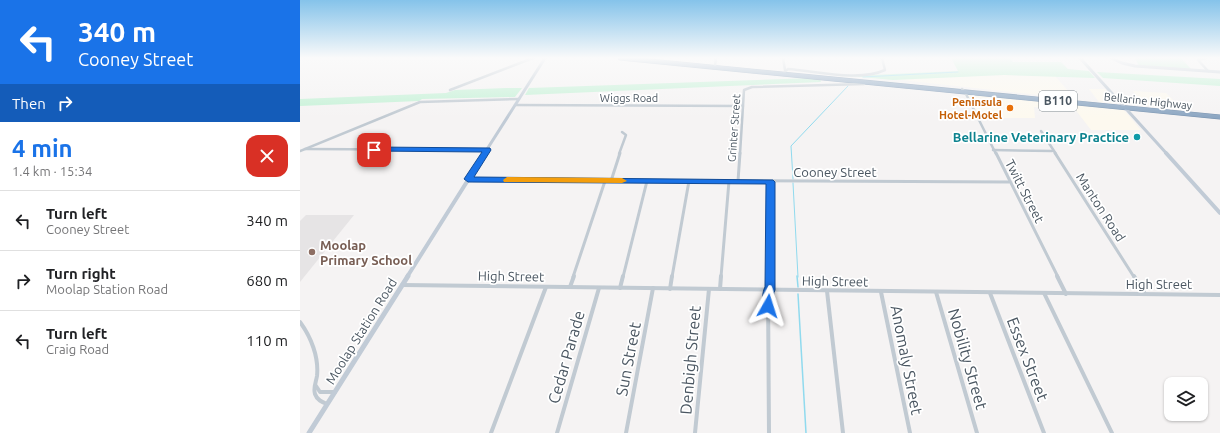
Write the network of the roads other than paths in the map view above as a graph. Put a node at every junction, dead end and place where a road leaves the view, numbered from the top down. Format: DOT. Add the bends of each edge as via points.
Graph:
graph roads {
  1 [pos="481,78"];
  2 [pos="532,78"];
  3 [pos="839,78"];
  4 [pos="852,78"];
  5 [pos="1099,78"];
  6 [pos="869,80"];
  7 [pos="861,81"];
  8 [pos="880,83"];
  9 [pos="853,84"];
  10 [pos="450,90"];
  11 [pos="963,91"];
  12 [pos="519,99"];
  13 [pos="515,105"];
  14 [pos="743,106"];
  15 [pos="1124,106"];
  16 [pos="1220,116"];
  17 [pos="1041,131"];
  18 [pos="622,132"];
  19 [pos="304,149"];
  20 [pos="487,150"];
  21 [pos="993,150"];
  22 [pos="300,151"];
  23 [pos="1052,151"];
  24 [pos="468,179"];
  25 [pos="605,181"];
  26 [pos="611,181"];
  27 [pos="646,181"];
  28 [pos="689,181"];
  29 [pos="729,181"];
  30 [pos="738,181"];
  31 [pos="770,182"];
  32 [pos="1009,182"];
  33 [pos="1220,214"];
  34 [pos="402,285"];
  35 [pos="546,287"];
  36 [pos="570,287"];
  37 [pos="599,288"];
  38 [pos="620,288"];
  39 [pos="653,288"];
  40 [pos="670,289"];
  41 [pos="709,289"];
  42 [pos="720,289"];
  43 [pos="769,290"];
  44 [pos="827,291"];
  45 [pos="881,292"];
  46 [pos="936,292"];
  47 [pos="990,293"];
  48 [pos="1044,293"];
  49 [pos="1066,294"];
  50 [pos="1145,294"];
  51 [pos="1220,295"];
  52 [pos="300,322"];
  53 [pos="316,386"];
  54 [pos="335,392"];
  55 [pos="328,404"];
  56 [pos="310,432"];
  57 [pos="491,433"];
  58 [pos="557,433"];
  59 [pos="626,433"];
  60 [pos="695,433"];
  61 [pos="769,433"];
  62 [pos="842,433"];
  63 [pos="910,433"];
  64 [pos="977,433"];
  65 [pos="1044,433"];
  66 [pos="1112,433"];
  1 -- 10 [label="street"];
  2 -- 12 [label="street, Moolap Station Road"];
  3 -- 7 [label="highway, Bellarine Highway / B110"];
  4 -- 6 [label="highway, Bellarine Highway / B110"];
  5 -- 15 [label="street"];
  6 -- 7 [label="highway"];
  6 -- 11 [label="highway, Bellarine Highway / B110"];
  7 -- 8 [label="highway, Bellarine Highway / B110"];
  7 -- 9 [label="street, Grinter Street"];
  8 -- 9 [label="street, Grinter Street"];
  8 -- 11 [label="highway, Bellarine Highway / B110"];
  9 -- 14 [label="street, Grinter Street" via="749,88 744,91"];
  11 -- 15 [label="highway, Bellarine Highway / B110"];
  11 -- 21 [label="street, Twitt Street"];
  12 -- 13 [label="street, Moolap Station Road"];
  12 -- 19 [label="street" via="420,102"];
  13 -- 14 [label="street, Wiggs Road"];
  13 -- 20 [label="street, Moolap Station Road"];
  14 -- 30 [label="street, Grinter Street"];
  15 -- 16 [label="highway, Bellarine Highway / B110"];
  15 -- 33 [label="street"];
  17 -- 23 [label="street, Manton Road"];
  18 -- 26 [label="street" via="626,135"];
  19 -- 20 [label="street"];
  19 -- 22 [label="street"];
  20 -- 24 [label="street, Moolap Station Road"];
  21 -- 23 [label="street"];
  21 -- 32 [label="street, Twitt Street"];
  23 -- 50 [label="street, Manton Road"];
  24 -- 25 [label="street, Cooney Street"];
  24 -- 34 [label="street, Moolap Station Road"];
  25 -- 26 [label="street, Cooney Street"];
  25 -- 36 [label="street"];
  26 -- 27 [label="street, Cooney Street"];
  27 -- 28 [label="street, Cooney Street"];
  27 -- 38 [label="street"];
  28 -- 29 [label="street, Cooney Street"];
  28 -- 40 [label="street"];
  29 -- 30 [label="street, Cooney Street"];
  29 -- 42 [label="street"];
  30 -- 31 [label="street, Cooney Street"];
  31 -- 32 [label="street, Cooney Street"];
  31 -- 43 [label="street"];
  32 -- 49 [label="street, Twitt Street"];
  34 -- 35 [label="street, High Street"];
  34 -- 54 [label="street, Moolap Station Road"];
  35 -- 36 [label="street, High Street"];
  35 -- 57 [label="street"];
  36 -- 37 [label="street, High Street"];
  37 -- 38 [label="street, High Street"];
  37 -- 58 [label="street, Cedar Parade"];
  38 -- 39 [label="street, High Street"];
  39 -- 40 [label="street, High Street"];
  39 -- 59 [label="street, Sun Street"];
  40 -- 41 [label="street, High Street"];
  41 -- 42 [label="street, High Street"];
  41 -- 60 [label="street, Denbigh Street"];
  42 -- 43 [label="street, High Street"];
  43 -- 44 [label="street, High Street"];
  43 -- 61 [label="street"];
  44 -- 45 [label="street, High Street"];
  44 -- 62 [label="street"];
  45 -- 46 [label="street, High Street"];
  45 -- 63 [label="street, Anomaly Street"];
  46 -- 47 [label="street, High Street"];
  46 -- 64 [label="street, Nobility Street"];
  47 -- 48 [label="street, High Street"];
  47 -- 65 [label="street, Essex Street"];
  48 -- 49 [label="street, High Street"];
  48 -- 66 [label="street"];
  49 -- 50 [label="street, High Street"];
  50 -- 51 [label="street, High Street"];
  52 -- 53 [label="street" via="315,352"];
  53 -- 54 [label="street" via="320,392"];
  53 -- 55 [label="street" via="319,401"];
  54 -- 55 [label="street, Moolap Station Road"];
  55 -- 56 [label="street, Moolap Station Road"];
}
